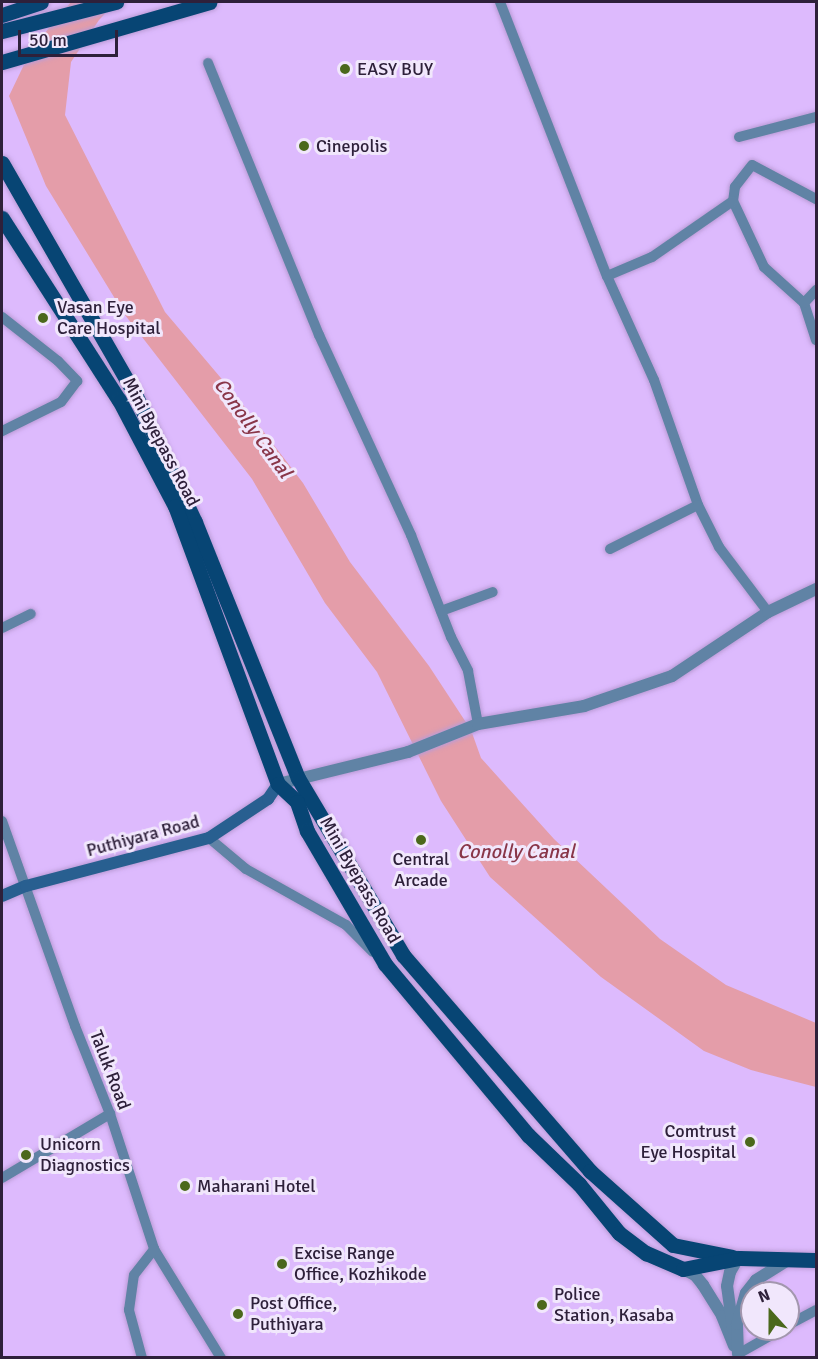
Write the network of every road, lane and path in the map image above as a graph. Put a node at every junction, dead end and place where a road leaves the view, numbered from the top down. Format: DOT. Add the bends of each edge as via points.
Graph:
graph roads {
  1 [pos="41,2"];
  2 [pos="116,2"];
  3 [pos="210,2"];
  4 [pos="500,2"];
  5 [pos="2,15"];
  6 [pos="2,31"];
  7 [pos="6,63"];
  8 [pos="208,63"];
  9 [pos="816,117"];
  10 [pos="739,137"];
  11 [pos="2,163"];
  12 [pos="816,199"];
  13 [pos="733,201"];
  14 [pos="2,218"];
  15 [pos="607,276"];
  16 [pos="816,290"];
  17 [pos="804,303"];
  18 [pos="2,317"];
  19 [pos="816,340"];
  20 [pos="2,431"];
  21 [pos="698,505"];
  22 [pos="609,549"];
  23 [pos="816,589"];
  24 [pos="493,592"];
  25 [pos="441,611"];
  26 [pos="768,612"];
  27 [pos="31,614"];
  28 [pos="2,628"];
  29 [pos="478,724"];
  30 [pos="298,778"];
  31 [pos="278,784"];
  32 [pos="2,821"];
  33 [pos="209,838"];
  34 [pos="26,886"];
  35 [pos="2,896"];
  36 [pos="385,964"];
  37 [pos="110,1114"];
  38 [pos="2,1178"];
  39 [pos="154,1250"];
  40 [pos="738,1258"];
  41 [pos="816,1260"];
  42 [pos="786,1261"];
  43 [pos="683,1269"];
  44 [pos="816,1310"];
  45 [pos="800,1319"];
  46 [pos="761,1341"];
  47 [pos="735,1356"];
  48 [pos="142,1358"];
  49 [pos="221,1358"];
  1 -- 5 [label="main road"];
  2 -- 6 [label="main road"];
  3 -- 7 [label="main road"];
  4 -- 15 [label="street"];
  8 -- 25 [label="street" via="319,335"];
  9 -- 10 [label="street"];
  11 -- 30 [label="main road" via="135,394 195,522"];
  12 -- 13 [label="street" via="752,165 735,187"];
  13 -- 15 [label="street" via="652,257"];
  13 -- 17 [label="street" via="764,267"];
  14 -- 31 [label="main road, Mini Byepass Road" via="120,400 175,506"];
  15 -- 21 [label="street" via="654,380"];
  16 -- 17 [label="street"];
  17 -- 19 [label="street"];
  18 -- 20 [label="street" via="77,381 61,402"];
  21 -- 22 [label="street"];
  21 -- 26 [label="street" via="719,547"];
  23 -- 26 [label="street"];
  24 -- 25 [label="street"];
  25 -- 29 [label="street" via="468,671"];
  26 -- 29 [label="street" via="672,676 584,706"];
  27 -- 28 [label="street"];
  29 -- 30 [label="street" via="408,752"];
  30 -- 31 [label="street"];
  30 -- 40 [label="main road" via="403,955 590,1171 673,1245"];
  31 -- 33 [label="main road, Puthiyara Road" via="268,799"];
  31 -- 36 [label="main road, Mini Byepass Road" via="297,802 307,831"];
  32 -- 34 [label="street, Taluk Road"];
  33 -- 34 [label="main road, Puthiyara Road"];
  33 -- 36 [label="street" via="246,869 346,925"];
  34 -- 35 [label="main road, Puthiyara Road"];
  34 -- 37 [label="street, Taluk Road"];
  36 -- 43 [label="main road, Mini Byepass Road" via="528,1135 579,1184 619,1233 646,1253"];
  37 -- 38 [label="street"];
  37 -- 39 [label="street, Taluk Road"];
  39 -- 48 [label="street" via="134,1275 129,1310"];
  39 -- 49 [label="street, Taluk Road"];
  40 -- 42 [label="main road"];
  40 -- 43 [label="main road"];
  40 -- 47 [label="street" via="727,1286"];
  41 -- 42 [label="main road"];
  42 -- 47 [label="street" via="756,1280 746,1293 737,1324"];
  43 -- 47 [label="street" via="695,1275 722,1316"];
  44 -- 45 [label="street"];
  46 -- 47 [label="street"];
}
